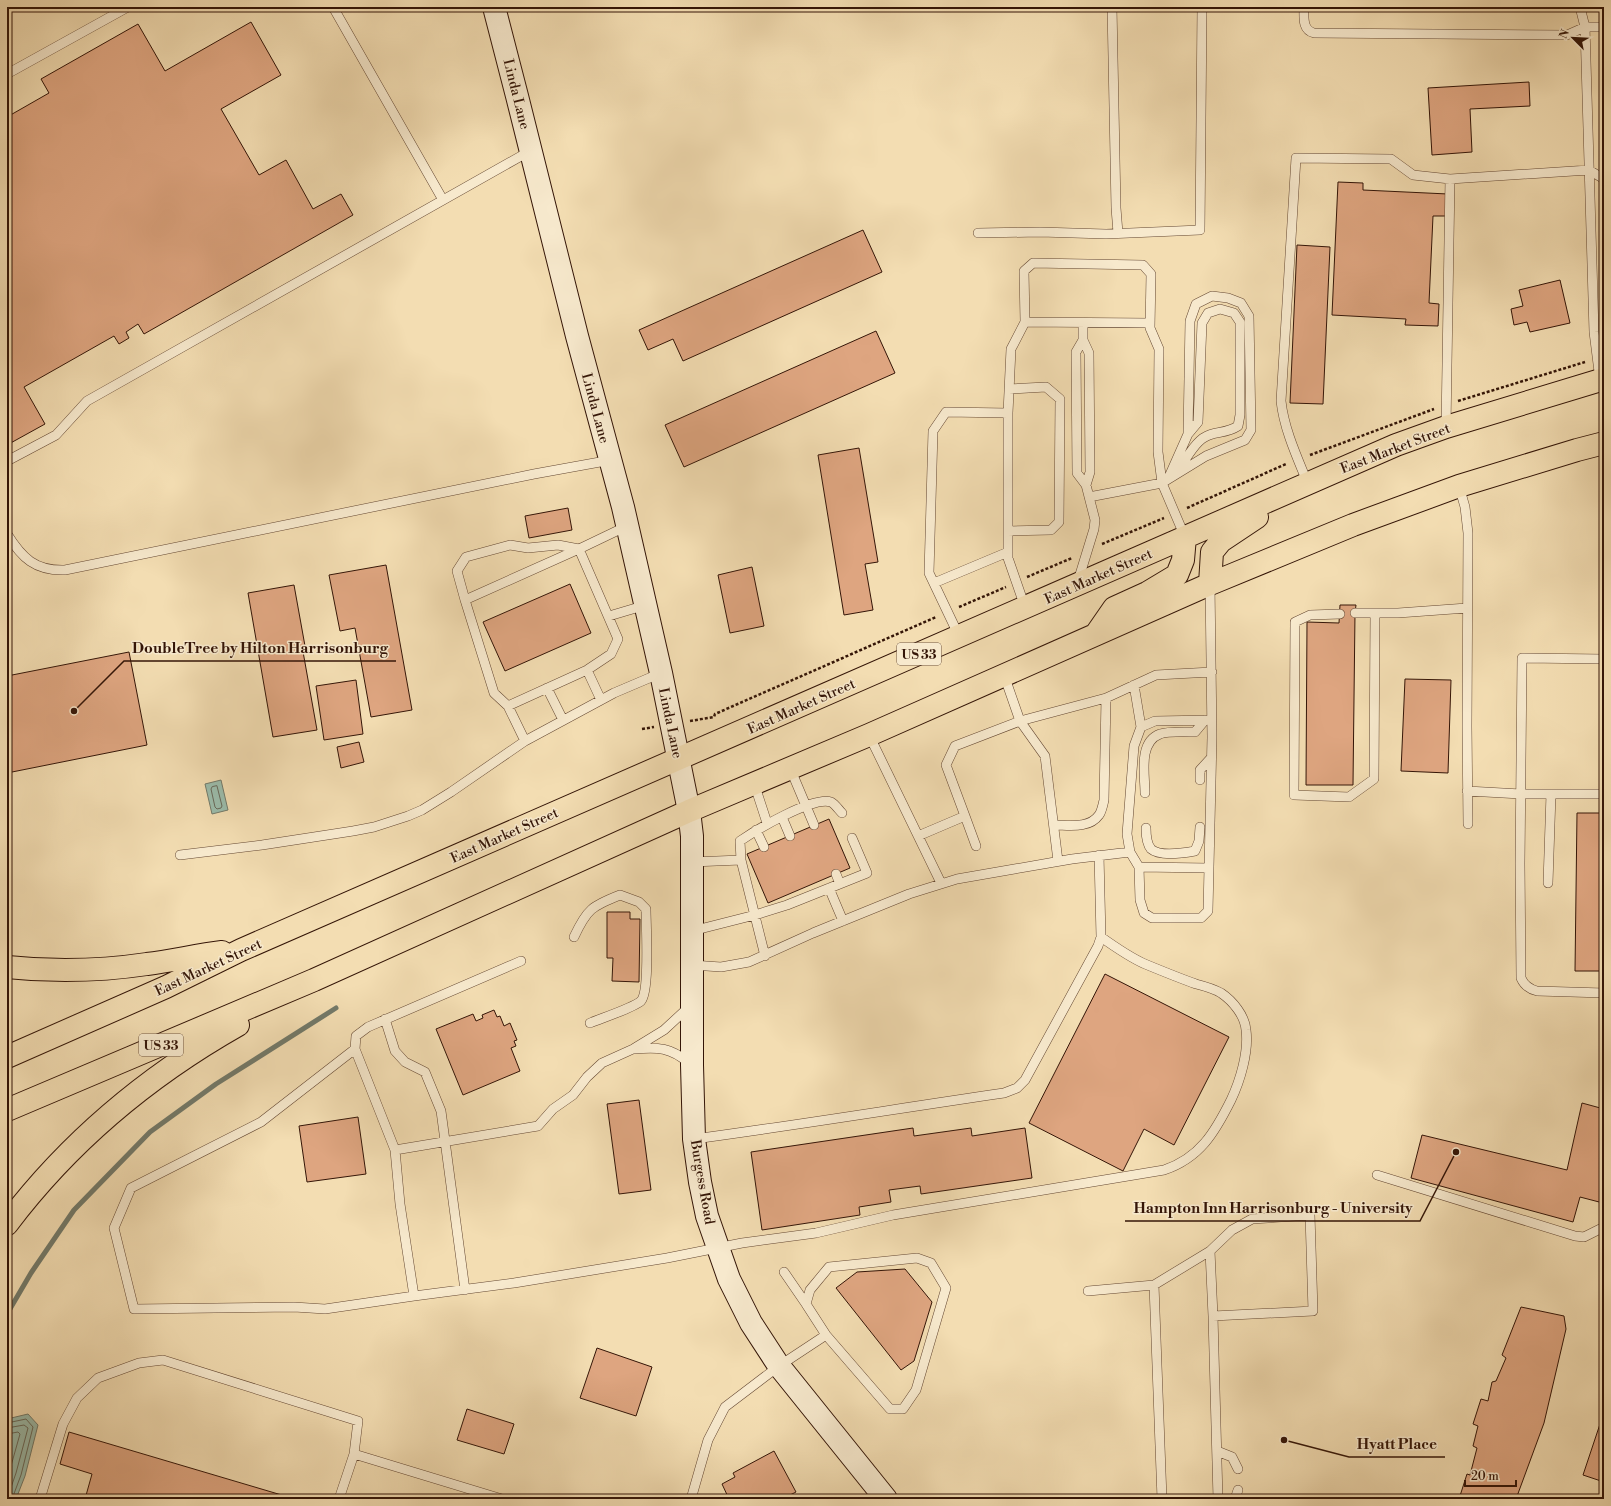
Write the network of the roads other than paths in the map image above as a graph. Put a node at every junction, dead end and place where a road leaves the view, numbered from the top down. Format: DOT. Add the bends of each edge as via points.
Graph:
graph roads {
  1 [pos="128,7"];
  2 [pos="333,7"];
  3 [pos="494,7"];
  4 [pos="1112,7"];
  5 [pos="1202,7"];
  6 [pos="1304,7"];
  7 [pos="1580,7"];
  8 [pos="1585,27"];
  9 [pos="1604,27"];
  10 [pos="7,74"];
  11 [pos="531,151"];
  12 [pos="1589,170"];
  13 [pos="1604,179"];
  14 [pos="1450,180"];
  15 [pos="442,200"];
  16 [pos="1118,233"];
  17 [pos="978,234"];
  18 [pos="1025,322"];
  19 [pos="1083,323"];
  20 [pos="1150,323"];
  21 [pos="1083,340"];
  22 [pos="1602,380"];
  23 [pos="1010,389"];
  24 [pos="1008,413"];
  25 [pos="1446,427"];
  26 [pos="1188,434"];
  27 [pos="1604,443"];
  28 [pos="611,460"];
  29 [pos="7,461"];
  30 [pos="1168,479"];
  31 [pos="1308,484"];
  32 [pos="1086,485"];
  33 [pos="1459,486"];
  34 [pos="1089,497"];
  35 [pos="628,526"];
  36 [pos="1008,532"];
  37 [pos="7,534"];
  38 [pos="1185,537"];
  39 [pos="579,549"];
  40 [pos="1008,552"];
  41 [pos="934,584"];
  42 [pos="1210,584"];
  43 [pos="1077,585"];
  44 [pos="465,600"];
  45 [pos="646,605"];
  46 [pos="1025,608"];
  47 [pos="1467,608"];
  48 [pos="1355,613"];
  49 [pos="1375,613"];
  50 [pos="1340,614"];
  51 [pos="609,616"];
  52 [pos="1096,634"];
  53 [pos="959,636"];
  54 [pos="1604,659"];
  55 [pos="587,670"];
  56 [pos="1212,672"];
  57 [pos="661,673"];
  58 [pos="1003,675"];
  59 [pos="1134,685"];
  60 [pos="547,688"];
  61 [pos="1106,698"];
  62 [pos="600,700"];
  63 [pos="508,706"];
  64 [pos="563,720"];
  65 [pos="1208,720"];
  66 [pos="1020,721"];
  67 [pos="1141,727"];
  68 [pos="869,734"];
  69 [pos="525,740"];
  70 [pos="1211,758"];
  71 [pos="678,759"];
  72 [pos="790,768"];
  73 [pos="1200,780"];
  74 [pos="754,784"];
  75 [pos="1468,791"];
  76 [pos="1145,793"];
  77 [pos="1521,794"];
  78 [pos="1551,794"];
  79 [pos="1604,794"];
  80 [pos="806,806"];
  81 [pos="689,811"];
  82 [pos="842,813"];
  83 [pos="782,816"];
  84 [pos="965,816"];
  85 [pos="767,824"];
  86 [pos="1468,824"];
  87 [pos="814,825"];
  88 [pos="1054,825"];
  89 [pos="1200,827"];
  90 [pos="1146,828"];
  91 [pos="756,830"];
  92 [pos="790,836"];
  93 [pos="918,836"];
  94 [pos="852,838"];
  95 [pos="976,846"];
  96 [pos="764,847"];
  97 [pos="1130,852"];
  98 [pos="180,855"];
  99 [pos="1099,855"];
  100 [pos="742,860"];
  101 [pos="1058,861"];
  102 [pos="692,862"];
  103 [pos="1139,867"];
  104 [pos="1209,868"];
  105 [pos="836,874"];
  106 [pos="941,883"];
  107 [pos="1548,883"];
  108 [pos="840,884"];
  109 [pos="808,886"];
  110 [pos="829,888"];
  111 [pos="812,895"];
  112 [pos="755,915"];
  113 [pos="843,921"];
  114 [pos="692,931"];
  115 [pos="574,937"];
  116 [pos="1101,937"];
  117 [pos="241,950"];
  118 [pos="765,956"];
  119 [pos="521,961"];
  120 [pos="692,965"];
  121 [pos="7,967"];
  122 [pos="314,980"];
  123 [pos="1604,994"];
  124 [pos="693,1004"];
  125 [pos="385,1018"];
  126 [pos="590,1023"];
  127 [pos="355,1049"];
  128 [pos="633,1049"];
  129 [pos="7,1057"];
  130 [pos="692,1065"];
  131 [pos="7,1110"];
  132 [pos="694,1139"];
  133 [pos="446,1142"];
  134 [pos="395,1150"];
  135 [pos="1377,1175"];
  136 [pos="7,1224"];
  137 [pos="1604,1227"];
  138 [pos="717,1248"];
  139 [pos="1210,1251"];
  140 [pos="784,1272"];
  141 [pos="1154,1285"];
  142 [pos="465,1290"];
  143 [pos="1088,1291"];
  144 [pos="414,1296"];
  145 [pos="806,1304"];
  146 [pos="1212,1316"];
  147 [pos="826,1335"];
  148 [pos="779,1366"];
  149 [pos="1217,1451"];
  150 [pos="354,1454"];
  151 [pos="1238,1469"];
  152 [pos="40,1499"];
  153 [pos="339,1499"];
  154 [pos="502,1499"];
  155 [pos="691,1499"];
  156 [pos="886,1499"];
  157 [pos="1162,1499"];
  158 [pos="1218,1499"];
  1 -- 10 [label="lane"];
  2 -- 15 [label="lane"];
  3 -- 11 [label="street, Linda Lane"];
  4 -- 16 [label="lane"];
  5 -- 16 [label="lane" via="1200,230"];
  6 -- 8 [label="lane" via="1305,26 1314,33 1566,35"];
  7 -- 8 [label="lane"];
  8 -- 9 [label="lane"];
  8 -- 12 [label="lane"];
  11 -- 15 [label="lane"];
  11 -- 28 [label="street, Linda Lane"];
  12 -- 13 [label="lane"];
  12 -- 14 [label="lane"];
  12 -- 22 [label="lane" via="1594,332"];
  14 -- 25 [label="lane"];
  14 -- 31 [label="lane" via="1413,174 1391,159 1296,158 1280,401 1288,432"];
  15 -- 29 [label="lane" via="87,401 56,435"];
  16 -- 17 [label="lane"];
  18 -- 19 [label="lane"];
  18 -- 20 [label="lane" via="1024,271 1033,263 1143,265 1151,274"];
  18 -- 23 [label="lane" via="1011,349"];
  19 -- 20 [label="lane"];
  19 -- 21 [label="lane"];
  20 -- 30 [label="lane" via="1159,349 1158,452"];
  21 -- 32 [label="lane" via="1089,353 1090,472"];
  21 -- 32 [label="lane" via="1076,352 1077,473"];
  22 -- 25 [label="highway, East Market Street / US 33"];
  23 -- 24 [label="lane"];
  23 -- 36 [label="lane" via="1046,387 1060,399 1059,522 1050,530"];
  24 -- 36 [label="lane"];
  24 -- 41 [label="lane" via="946,412 933,431 929,573"];
  25 -- 31 [label="highway, East Market Street / US 33" via="1396,445"];
  26 -- 30 [label="lane"];
  26 -- 30 [label="lane" via="1198,422 1202,323 1208,313 1220,309 1234,313 1240,322 1238,426 1231,431 1205,437"];
  26 -- 30 [label="lane" via="1190,321 1196,304 1212,296 1228,298 1241,303 1249,316 1251,430 1245,440 1206,456"];
  27 -- 33 [label="highway, US 33"];
  28 -- 35 [label="street, Linda Lane"];
  28 -- 37 [label="lane" via="541,472 65,570 47,569 31,562 20,553"];
  30 -- 34 [label="lane"];
  30 -- 38 [label="lane"];
  31 -- 38 [label="highway, East Market Street / US 33"];
  31 -- 42 [label="highway" via="1221,541 1212,552"];
  32 -- 34 [label="lane"];
  33 -- 42 [label="highway, US 33" via="1353,525"];
  33 -- 47 [label="lane" via="1468,533"];
  34 -- 43 [label="lane" via="1095,524"];
  35 -- 39 [label="lane"];
  35 -- 45 [label="street, Linda Lane"];
  36 -- 40 [label="lane"];
  38 -- 43 [label="highway, East Market Street / US 33"];
  38 -- 52 [label="highway" via="1183,560 1177,575 1147,593 1114,608"];
  39 -- 44 [label="lane"];
  39 -- 44 [label="lane" via="558,545 528,548 510,545 466,557 457,571"];
  39 -- 51 [label="lane"];
  40 -- 41 [label="lane"];
  40 -- 46 [label="lane"];
  41 -- 53 [label="lane"];
  42 -- 52 [label="highway, US 33"];
  42 -- 56 [label="lane"];
  43 -- 46 [label="highway, East Market Street / US 33"];
  44 -- 63 [label="lane" via="494,692"];
  45 -- 51 [label="lane"];
  45 -- 57 [label="street, Linda Lane"];
  46 -- 53 [label="highway, East Market Street / US 33"];
  47 -- 49 [label="lane"];
  47 -- 75 [label="lane"];
  48 -- 49 [label="lane"];
  49 -- 50 [label="lane" via="1374,779 1349,797 1294,795 1295,622 1310,615"];
  51 -- 55 [label="lane" via="618,640 611,654"];
  52 -- 58 [label="highway, US 33"];
  53 -- 71 [label="highway, East Market Street / US 33"];
  54 -- 77 [label="lane" via="1522,658"];
  55 -- 60 [label="lane"];
  55 -- 62 [label="lane"];
  56 -- 59 [label="lane" via="1156,675"];
  56 -- 65 [label="lane"];
  57 -- 62 [label="lane"];
  57 -- 71 [label="street, Linda Lane"];
  58 -- 66 [label="lane"];
  58 -- 68 [label="highway, US 33"];
  59 -- 61 [label="lane"];
  59 -- 67 [label="lane"];
  60 -- 63 [label="lane"];
  60 -- 64 [label="lane"];
  61 -- 66 [label="lane"];
  61 -- 88 [label="lane" via="1104,800 1100,814 1085,824"];
  62 -- 64 [label="lane"];
  63 -- 69 [label="lane"];
  64 -- 69 [label="lane"];
  65 -- 67 [label="lane" via="1155,721"];
  65 -- 70 [label="lane"];
  65 -- 76 [label="lane" via="1195,732 1160,734 1149,742 1144,757"];
  66 -- 84 [label="lane" via="955,746 946,765"];
  66 -- 88 [label="lane" via="1045,756"];
  67 -- 97 [label="lane" via="1132,760 1127,834"];
  68 -- 72 [label="highway, US 33"];
  68 -- 93 [label="lane"];
  69 -- 98 [label="lane" via="422,810 395,821 339,834"];
  70 -- 73 [label="lane" via="1200,770"];
  70 -- 104 [label="lane"];
  71 -- 81 [label="street, Linda Lane"];
  71 -- 117 [label="highway, East Market Street / US 33"];
  72 -- 74 [label="highway, US 33"];
  72 -- 80 [label="lane"];
  74 -- 81 [label="highway, US 33"];
  74 -- 85 [label="lane"];
  75 -- 77 [label="lane"];
  75 -- 86 [label="lane"];
  77 -- 78 [label="lane"];
  77 -- 123 [label="lane" via="1522,979 1529,988 1537,990"];
  78 -- 79 [label="lane"];
  78 -- 107 [label="lane"];
  80 -- 82 [label="lane" via="832,803"];
  80 -- 83 [label="lane"];
  80 -- 87 [label="lane"];
  81 -- 102 [label="street, Burgess Road"];
  81 -- 122 [label="highway, US 33"];
  83 -- 85 [label="lane"];
  83 -- 92 [label="lane"];
  84 -- 93 [label="lane"];
  84 -- 95 [label="lane"];
  85 -- 91 [label="lane"];
  88 -- 101 [label="lane"];
  89 -- 90 [label="lane" via="1199,841 1194,852 1178,854 1161,853 1152,849 1147,841"];
  91 -- 96 [label="lane"];
  91 -- 100 [label="lane" via="740,841"];
  93 -- 106 [label="lane"];
  94 -- 108 [label="lane" via="867,873"];
  97 -- 99 [label="lane"];
  97 -- 103 [label="lane"];
  99 -- 101 [label="lane"];
  99 -- 116 [label="lane"];
  100 -- 102 [label="lane"];
  100 -- 112 [label="lane"];
  101 -- 106 [label="lane"];
  102 -- 114 [label="street, Burgess Road"];
  103 -- 104 [label="lane"];
  103 -- 104 [label="lane" via="1140,900 1144,913 1152,918 1201,918 1208,911"];
  105 -- 108 [label="lane"];
  106 -- 113 [label="lane"];
  108 -- 110 [label="lane"];
  109 -- 111 [label="lane"];
  110 -- 111 [label="lane"];
  110 -- 113 [label="lane"];
  111 -- 112 [label="lane" via="785,901"];
  112 -- 114 [label="lane"];
  112 -- 118 [label="lane"];
  113 -- 118 [label="lane"];
  114 -- 120 [label="street, Burgess Road"];
  115 -- 126 [label="lane" via="590,910 620,895 639,902 646,909 646,986 642,1000 632,1007"];
  116 -- 132 [label="lane" via="1025,1080 1011,1091"];
  116 -- 138 [label="lane" via="1145,964 1220,992 1233,1003 1242,1018 1246,1030 1245,1061 1238,1082 1216,1128 1194,1154 1164,1170 893,1215 816,1233"];
  117 -- 121 [label="highway" via="104,969"];
  117 -- 129 [label="highway, East Market Street / US 33" via="166,987"];
  118 -- 120 [label="lane" via="729,967 709,968"];
  119 -- 125 [label="lane"];
  120 -- 124 [label="street, Burgess Road"];
  122 -- 131 [label="highway, US 33"];
  122 -- 136 [label="highway" via="279,1003 209,1042 148,1083 72,1150"];
  124 -- 128 [label="lane" via="664,1030"];
  124 -- 130 [label="street, Burgess Road"];
  125 -- 127 [label="lane" via="356,1036"];
  125 -- 133 [label="lane" via="395,1051 405,1062 425,1072 441,1111"];
  127 -- 134 [label="lane"];
  127 -- 144 [label="lane" via="261,1122 131,1188 114,1228 134,1309 325,1309"];
  128 -- 130 [label="lane" via="670,1050"];
  128 -- 133 [label="lane" via="602,1063 587,1077 574,1095 553,1109 538,1126"];
  130 -- 132 [label="street, Burgess Road"];
  132 -- 138 [label="street, Burgess Road" via="707,1216"];
  133 -- 134 [label="lane"];
  133 -- 142 [label="lane"];
  134 -- 144 [label="lane" via="400,1204"];
  135 -- 137 [label="lane" via="1575,1236 1584,1237"];
  138 -- 142 [label="lane"];
  138 -- 148 [label="street, Burgess Road" via="743,1307"];
  139 -- 141 [label="lane"];
  139 -- 146 [label="lane"];
  139 -- 146 [label="lane" via="1232,1230 1252,1218 1310,1215 1313,1310"];
  140 -- 145 [label="lane"];
  141 -- 143 [label="lane"];
  141 -- 157 [label="lane"];
  142 -- 144 [label="lane"];
  145 -- 147 [label="lane"];
  145 -- 147 [label="lane" via="810,1290 829,1267 916,1258 931,1263 946,1288 916,1390 903,1409 890,1409"];
  146 -- 149 [label="lane"];
  147 -- 148 [label="lane"];
  148 -- 155 [label="lane" via="725,1407 708,1440"];
  148 -- 156 [label="street, Burgess Road"];
  149 -- 151 [label="lane" via="1232,1457"];
  149 -- 158 [label="lane"];
  150 -- 152 [label="lane" via="358,1421 163,1360 139,1363 98,1378 77,1398 64,1424"];
  150 -- 153 [label="lane"];
  150 -- 154 [label="lane"];
}
